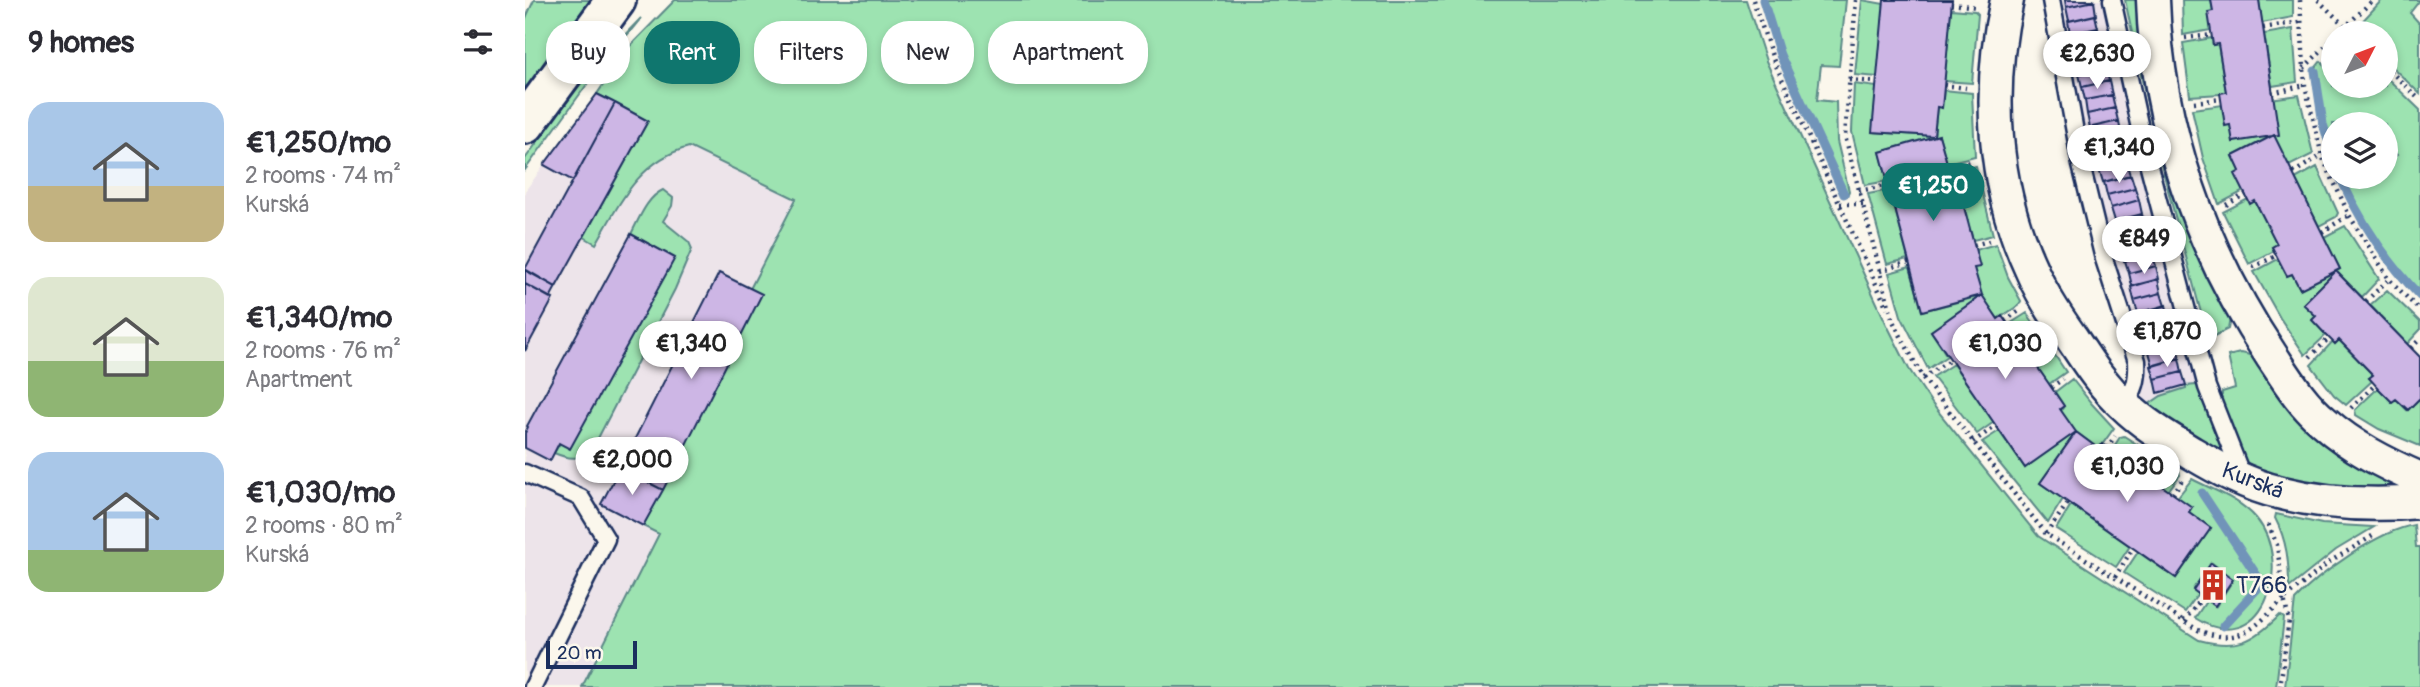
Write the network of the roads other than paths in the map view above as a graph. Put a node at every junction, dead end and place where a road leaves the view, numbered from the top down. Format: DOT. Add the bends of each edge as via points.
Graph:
graph roads {
  1 [pos="616,0"];
  2 [pos="633,0"];
  3 [pos="2051,0"];
  4 [pos="2112,0"];
  5 [pos="2153,0"];
  6 [pos="1996,4"];
  7 [pos="600,21"];
  8 [pos="610,21"];
  9 [pos="554,84"];
  10 [pos="525,124"];
  11 [pos="2124,406"];
  12 [pos="525,473"];
  13 [pos="2420,479"];
  14 [pos="2244,480"];
  15 [pos="2420,502"];
  16 [pos="533,687"];
  1 -- 7 [label="highway"];
  2 -- 8 [label="highway"];
  3 -- 11 [label="lane" via="2081,165 2104,259 2137,361 2135,390"];
  4 -- 14 [label="lane" via="2144,148 2207,387"];
  5 -- 13 [label="street" via="2161,75 2183,176 2219,267 2255,331 2308,406 2353,445"];
  6 -- 11 [label="street, Kurská" via="1995,121 2010,212 2026,260 2047,300"];
  9 -- 10 [label="highway"];
  11 -- 14 [label="street, Kurská" via="2182,447"];
  12 -- 16 [label="lane" via="580,498 606,539"];
  14 -- 15 [label="street, Kurská" via="2277,492 2345,503"];
}
